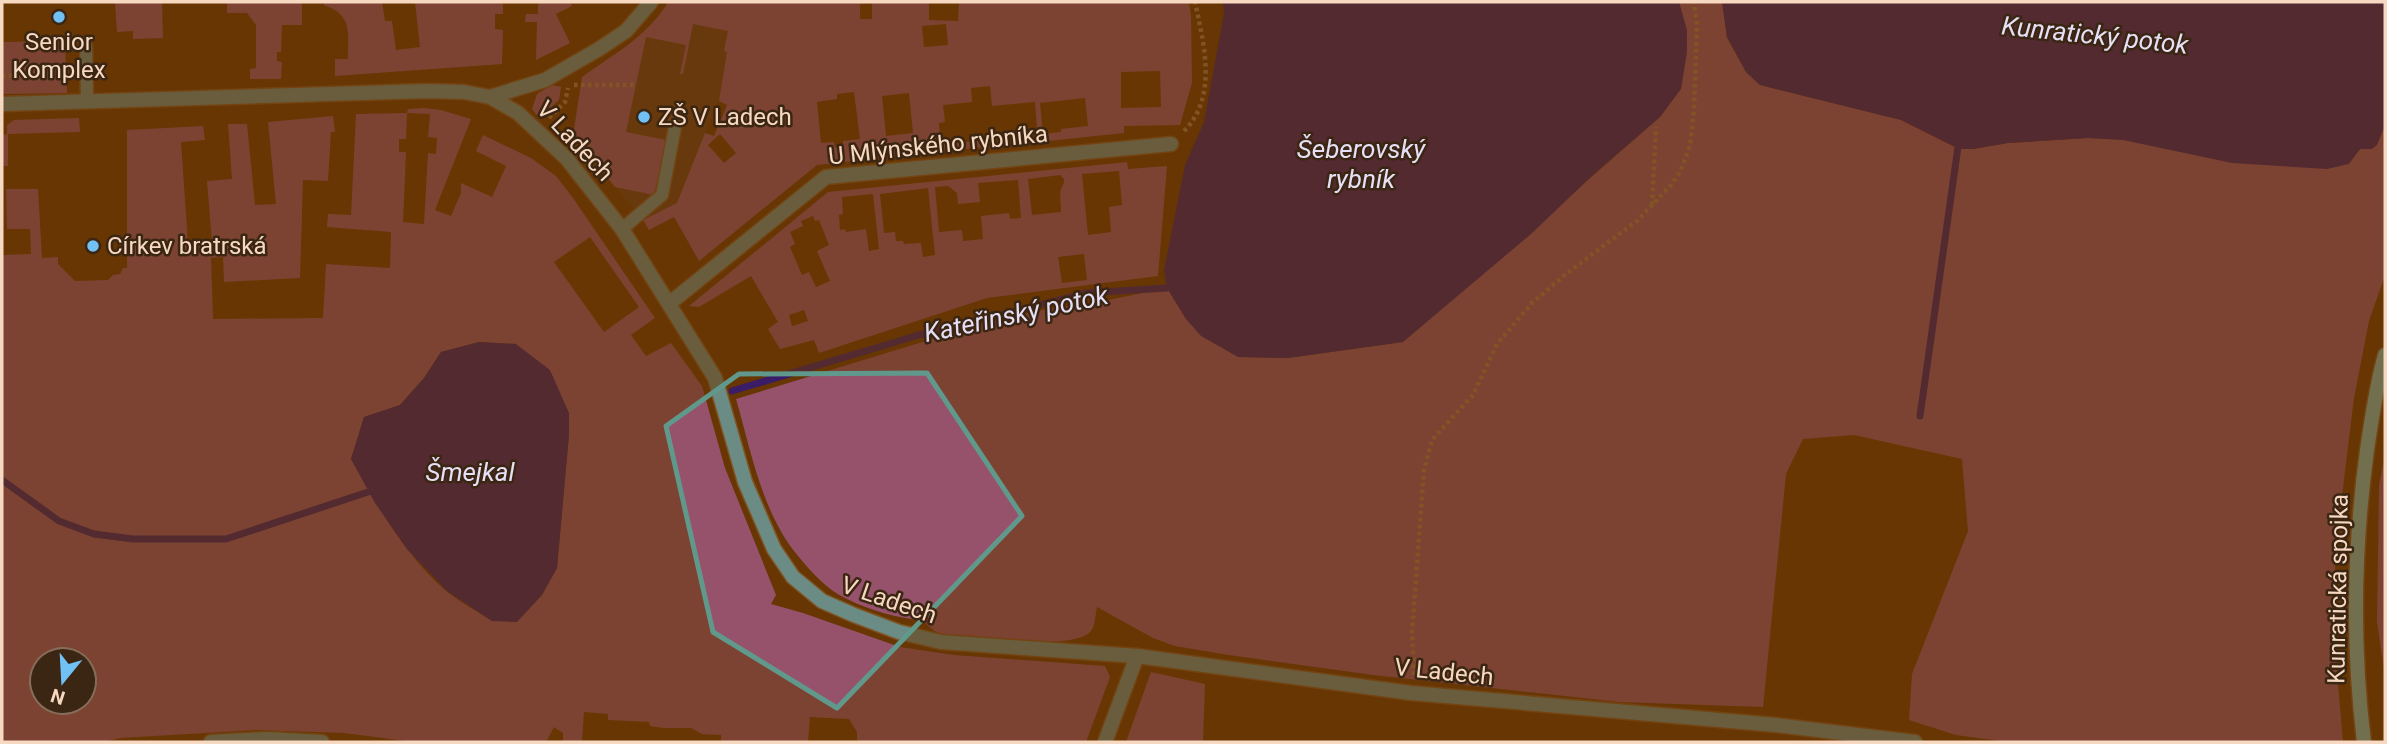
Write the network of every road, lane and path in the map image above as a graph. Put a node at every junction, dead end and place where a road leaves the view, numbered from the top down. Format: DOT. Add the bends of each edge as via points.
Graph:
graph roads {
  1 [pos="651,2"];
  2 [pos="1195,2"];
  3 [pos="1694,2"];
  4 [pos="86,46"];
  5 [pos="50,74"];
  6 [pos="2,76"];
  7 [pos="545,80"];
  8 [pos="569,85"];
  9 [pos="636,85"];
  10 [pos="489,97"];
  11 [pos="87,101"];
  12 [pos="2,104"];
  13 [pos="544,122"];
  14 [pos="676,122"];
  15 [pos="1656,127"];
  16 [pos="1171,144"];
  17 [pos="1652,205"];
  18 [pos="621,229"];
  19 [pos="670,303"];
  20 [pos="2385,355"];
  21 [pos="1137,656"];
  22 [pos="1411,693"];
  23 [pos="267,741"];
  24 [pos="211,742"];
  25 [pos="322,742"];
  26 [pos="1105,742"];
  27 [pos="1914,742"];
  28 [pos="2364,742"];
  1 -- 7 [label="street" via="626,31"];
  2 -- 16 [label="path" via="1206,57 1203,96 1192,123"];
  3 -- 17 [label="path" via="1697,63 1690,146 1680,172"];
  4 -- 11 [label="lane"];
  5 -- 6 [label="path"];
  7 -- 8 [label="path"];
  7 -- 10 [label="street"];
  8 -- 9 [label="path"];
  8 -- 13 [label="path" via="565,102"];
  10 -- 11 [label="street, V Ladech" via="427,91"];
  10 -- 18 [label="street, V Ladech" via="518,113 555,147"];
  11 -- 12 [label="street, V Ladech"];
  14 -- 18 [label="lane" via="662,195"];
  15 -- 17 [label="path"];
  16 -- 19 [label="street, U Mlýnského rybníka" via="825,177"];
  17 -- 22 [label="path" via="1532,303 1497,344 1473,395 1432,440 1424,470"];
  18 -- 19 [label="street, V Ladech"];
  19 -- 21 [label="street, V Ladech" via="720,390 745,482 774,549 793,577 822,601 899,632 941,642"];
  20 -- 28 [label="main road, Kunratická spojka" via="2358,525 2358,684"];
  21 -- 22 [label="street, V Ladech"];
  21 -- 26 [label="street"];
  22 -- 27 [label="street, V Ladech" via="1776,725"];
  23 -- 24 [label="street"];
  23 -- 25 [label="street"];
}
